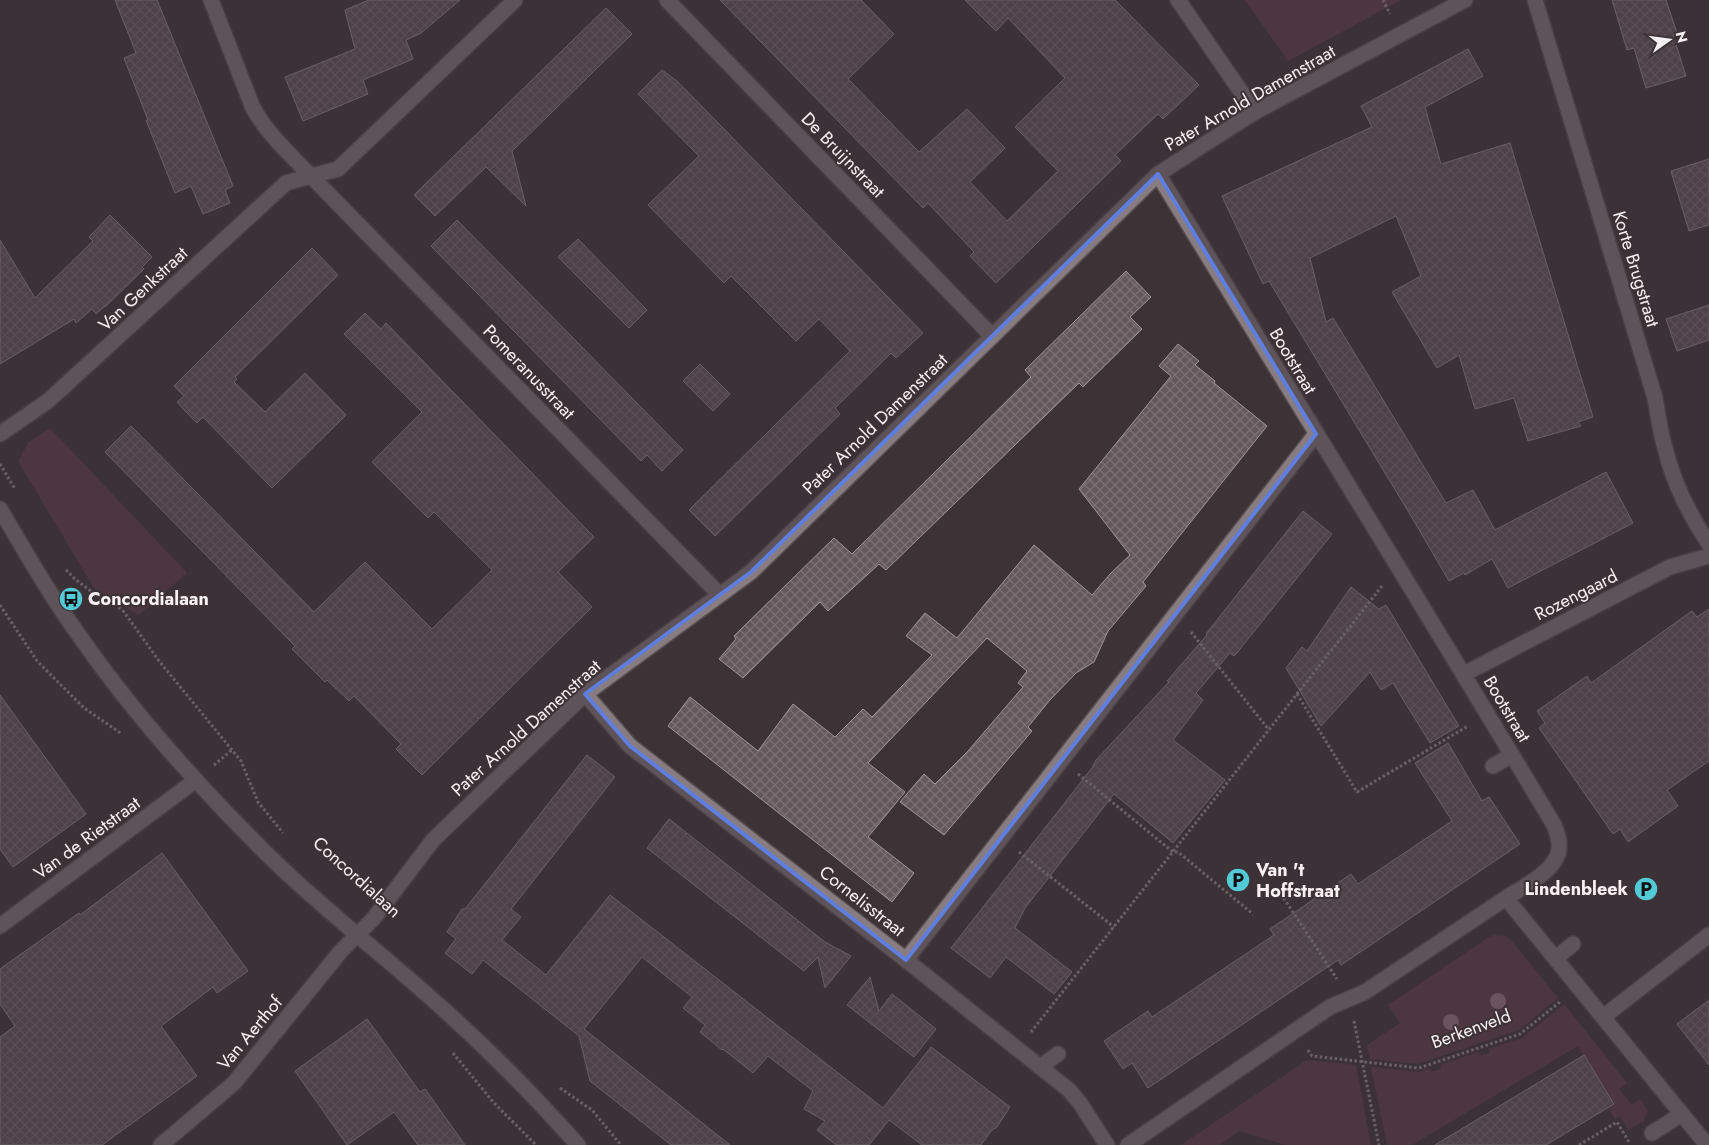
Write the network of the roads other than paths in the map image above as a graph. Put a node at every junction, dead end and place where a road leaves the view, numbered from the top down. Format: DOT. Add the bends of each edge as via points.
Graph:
graph roads {
  1 [pos="211,0"];
  2 [pos="515,0"];
  3 [pos="667,0"];
  4 [pos="1178,0"];
  5 [pos="1465,0"];
  6 [pos="1535,0"];
  7 [pos="1255,112"];
  8 [pos="1158,174"];
  9 [pos="311,176"];
  10 [pos="992,336"];
  11 [pos="0,434"];
  12 [pos="1316,434"];
  13 [pos="0,509"];
  14 [pos="1709,544"];
  15 [pos="1709,556"];
  16 [pos="719,594"];
  17 [pos="1464,674"];
  18 [pos="585,694"];
  19 [pos="1512,755"];
  20 [pos="1493,766"];
  21 [pos="196,780"];
  22 [pos="1506,898"];
  23 [pos="0,926"];
  24 [pos="358,935"];
  25 [pos="1709,935"];
  26 [pos="1573,944"];
  27 [pos="1556,958"];
  28 [pos="906,960"];
  29 [pos="1603,1017"];
  30 [pos="1058,1054"];
  31 [pos="1040,1067"];
  32 [pos="1682,1114"];
  33 [pos="1652,1133"];
  34 [pos="162,1145"];
  35 [pos="578,1145"];
  36 [pos="1107,1145"];
  37 [pos="1128,1145"];
  38 [pos="1707,1145"];
  1 -- 9 [label="street" via="260,121"];
  2 -- 9 [label="street, Van Genkstraat" via="338,168"];
  3 -- 10 [label="street, De Bruijnstraat"];
  4 -- 7 [label="street"];
  5 -- 7 [label="street, Pater Arnold Damenstraat"];
  6 -- 14 [label="street, Korte Brugstraat" via="1655,398 1667,456 1678,489"];
  7 -- 8 [label="street, Pater Arnold Damenstraat"];
  8 -- 10 [label="street, Pater Arnold Damenstraat"];
  8 -- 12 [label="street, Bootstraat"];
  9 -- 11 [label="street, Van Genkstraat" via="286,183 48,401"];
  9 -- 16 [label="street, Pomeranusstraat"];
  10 -- 16 [label="street, Pater Arnold Damenstraat" via="751,572"];
  12 -- 17 [label="street, Bootstraat"];
  12 -- 28 [label="street"];
  13 -- 21 [label="street" via="44,584 82,639 124,695"];
  15 -- 17 [label="street, Rozengaard" via="1670,567"];
  16 -- 18 [label="street, Pater Arnold Damenstraat"];
  17 -- 19 [label="street, Bootstraat"];
  18 -- 24 [label="street, Pater Arnold Damenstraat" via="432,840"];
  18 -- 28 [label="street, Cornelisstraat" via="630,746"];
  19 -- 20 [label="street"];
  19 -- 22 [label="street, Bootstraat" via="1554,825 1559,850 1546,871"];
  21 -- 23 [label="street, Van de Rietstraat"];
  21 -- 24 [label="street" via="272,859"];
  22 -- 27 [label="street"];
  22 -- 37 [label="street" via="1365,992 1330,1007"];
  24 -- 34 [label="street, Van Aerthof" via="341,951 234,1083"];
  24 -- 35 [label="street" via="466,1030"];
  25 -- 29 [label="street"];
  26 -- 27 [label="street"];
  27 -- 29 [label="street"];
  28 -- 31 [label="street, Cornelisstraat"];
  29 -- 32 [label="street"];
  30 -- 31 [label="street"];
  31 -- 36 [label="street, Cornelisstraat" via="1075,1096"];
  32 -- 33 [label="street"];
  32 -- 38 [label="street"];
}
